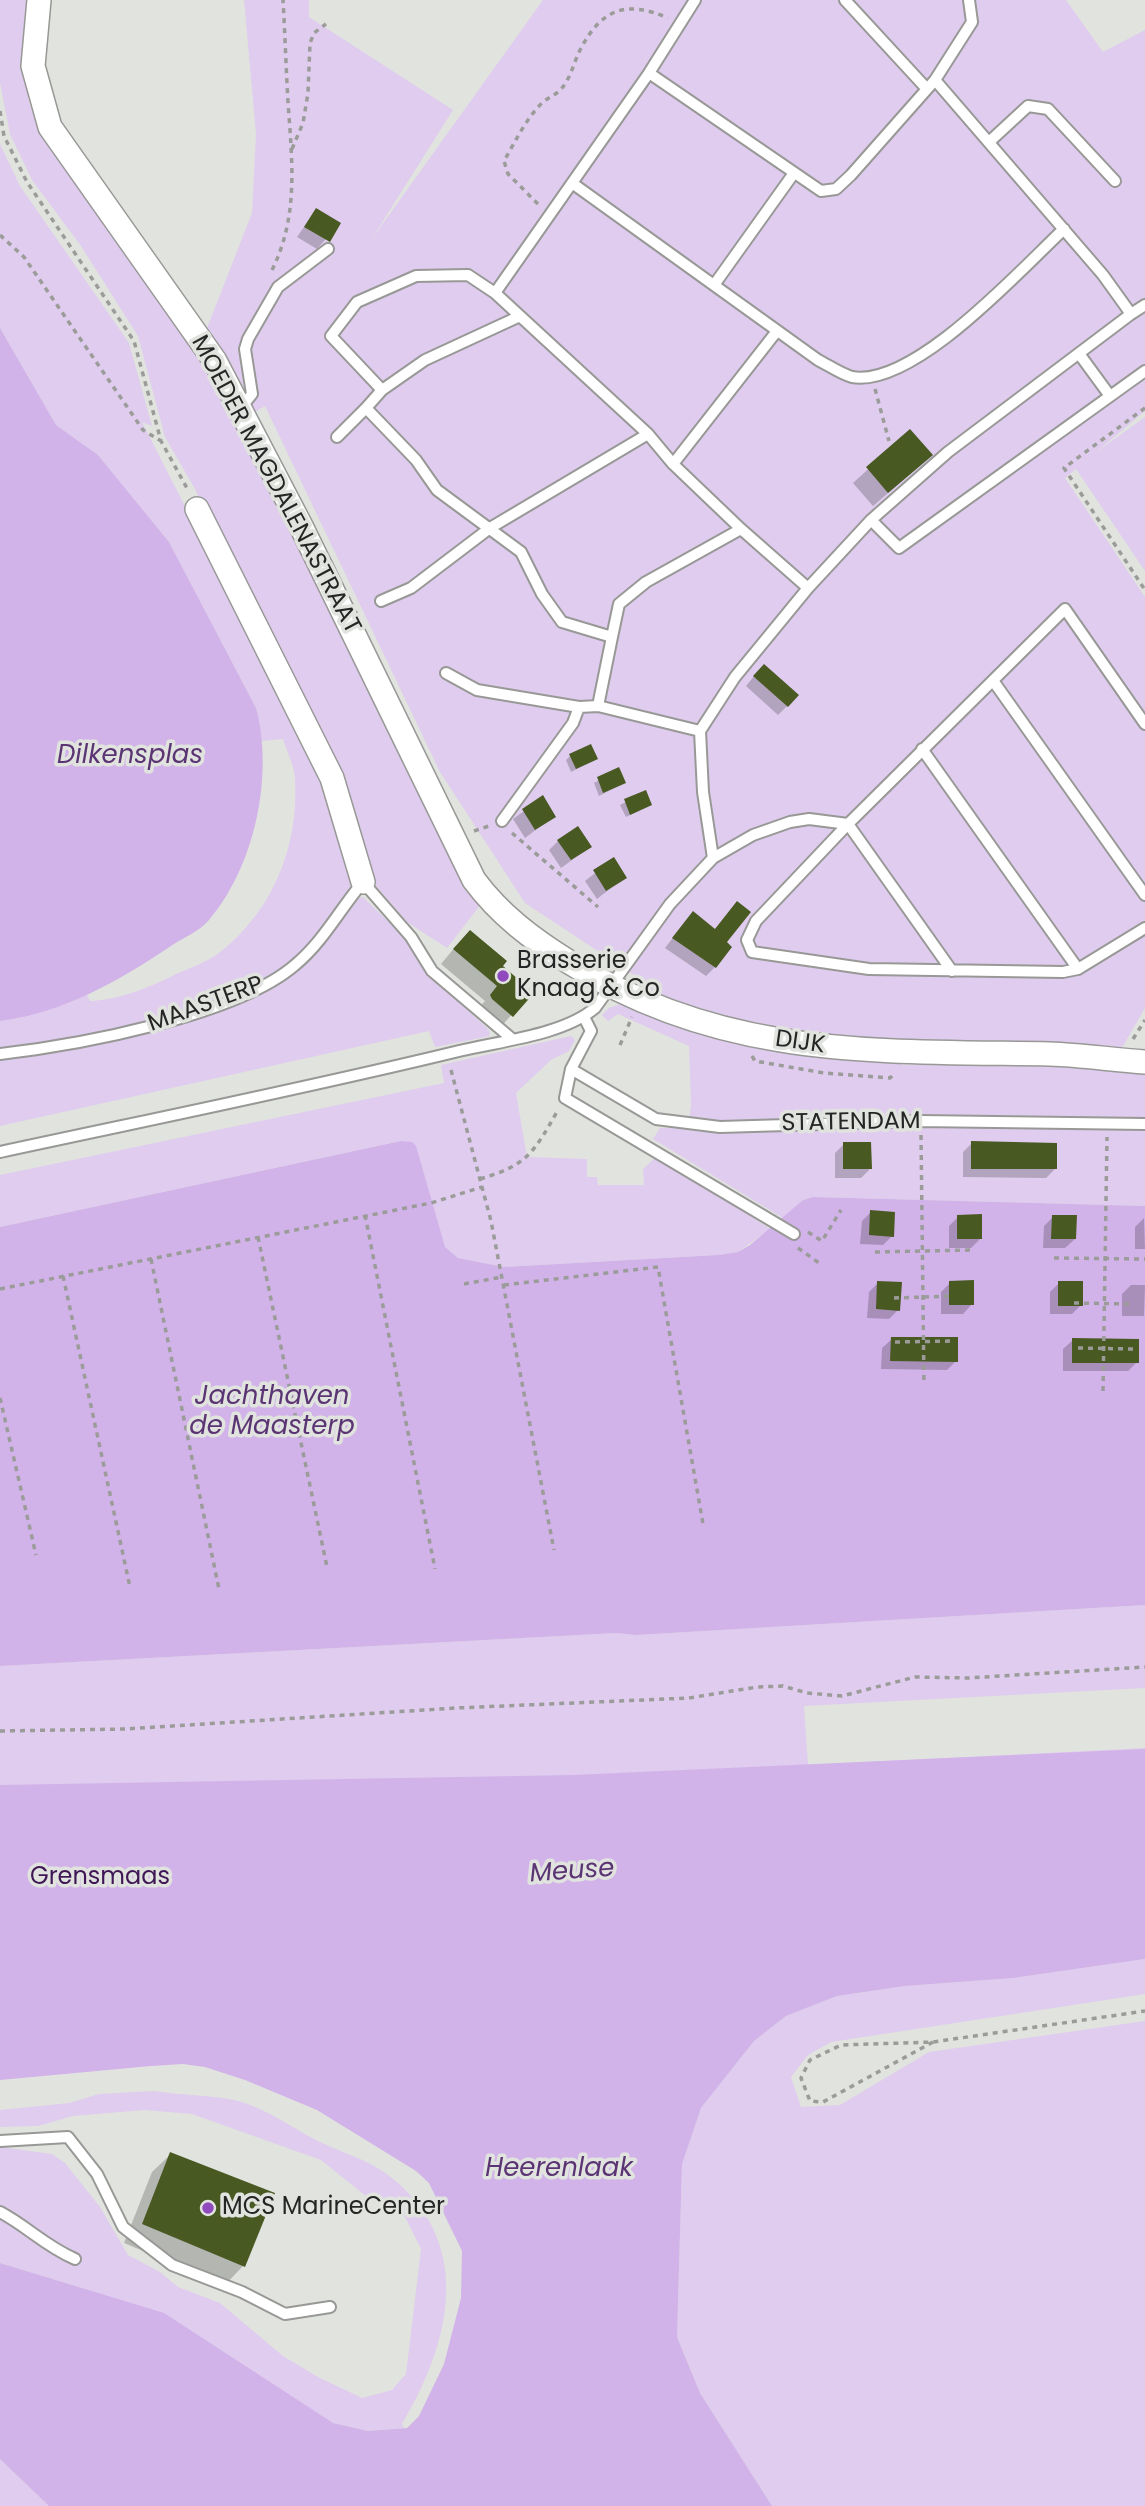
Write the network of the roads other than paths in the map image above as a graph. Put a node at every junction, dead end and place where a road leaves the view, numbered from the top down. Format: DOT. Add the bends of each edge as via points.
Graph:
graph roads {
  1 [pos="39,0"];
  2 [pos="695,0"];
  3 [pos="845,0"];
  4 [pos="969,0"];
  5 [pos="649,73"];
  6 [pos="931,84"];
  7 [pos="989,142"];
  8 [pos="794,173"];
  9 [pos="1115,181"];
  10 [pos="572,183"];
  11 [pos="1064,229"];
  12 [pos="328,249"];
  13 [pos="713,285"];
  14 [pos="495,293"];
  15 [pos="1145,305"];
  16 [pos="1131,314"];
  17 [pos="518,317"];
  18 [pos="777,331"];
  19 [pos="1080,355"];
  20 [pos="1145,371"];
  21 [pos="382,390"];
  22 [pos="1110,396"];
  23 [pos="366,408"];
  24 [pos="240,409"];
  25 [pos="648,434"];
  26 [pos="337,437"];
  27 [pos="673,464"];
  28 [pos="197,509"];
  29 [pos="871,520"];
  30 [pos="490,528"];
  31 [pos="741,529"];
  32 [pos="808,587"];
  33 [pos="381,601"];
  34 [pos="612,637"];
  35 [pos="446,673"];
  36 [pos="994,682"];
  37 [pos="579,706"];
  38 [pos="598,706"];
  39 [pos="1145,724"];
  40 [pos="700,731"];
  41 [pos="922,749"];
  42 [pos="502,821"];
  43 [pos="848,824"];
  44 [pos="713,858"];
  45 [pos="363,882"];
  46 [pos="1145,895"];
  47 [pos="490,901"];
  48 [pos="1145,928"];
  49 [pos="1078,969"];
  50 [pos="952,971"];
  51 [pos="610,988"];
  52 [pos="584,1017"];
  53 [pos="511,1038"];
  54 [pos="0,1054"];
  55 [pos="1145,1062"];
  56 [pos="571,1069"];
  57 [pos="1145,1124"];
  58 [pos="0,1152"];
  59 [pos="794,1234"];
  60 [pos="0,2141"];
  61 [pos="0,2212"];
  62 [pos="75,2259"];
  63 [pos="330,2307"];
  1 -- 24 [label="street, MOEDER MAGDALENASTRAAT" via="33,66 50,127 215,362"];
  2 -- 5 [label="lane"];
  3 -- 6 [label="lane"];
  4 -- 6 [label="lane" via="972,22"];
  5 -- 8 [label="lane"];
  5 -- 10 [label="lane"];
  6 -- 7 [label="lane"];
  6 -- 8 [label="lane" via="836,189 821,191"];
  7 -- 9 [label="lane" via="1028,106 1048,109"];
  7 -- 11 [label="lane"];
  8 -- 13 [label="lane"];
  10 -- 13 [label="lane"];
  10 -- 14 [label="lane"];
  11 -- 16 [label="lane"];
  11 -- 18 [label="lane" via="940,345 904,364 851,377"];
  12 -- 24 [label="lane" via="278,287 248,339 245,349 251,394"];
  13 -- 18 [label="lane"];
  14 -- 17 [label="lane"];
  14 -- 21 [label="lane" via="468,275 416,276 358,302 331,336"];
  15 -- 16 [label="lane"];
  16 -- 19 [label="lane"];
  17 -- 21 [label="lane" via="425,360"];
  17 -- 25 [label="lane"];
  18 -- 27 [label="lane"];
  19 -- 22 [label="lane"];
  19 -- 29 [label="lane" via="948,452"];
  20 -- 22 [label="lane"];
  21 -- 23 [label="lane"];
  22 -- 29 [label="lane" via="899,548"];
  23 -- 26 [label="lane"];
  23 -- 30 [label="lane" via="416,460 437,490"];
  24 -- 47 [label="street, MOEDER MAGDALENASTRAAT" via="474,880"];
  25 -- 27 [label="lane"];
  25 -- 30 [label="lane"];
  27 -- 31 [label="lane"];
  28 -- 45 [label="street" via="332,778"];
  29 -- 32 [label="lane"];
  30 -- 33 [label="lane" via="411,587"];
  30 -- 34 [label="lane" via="521,552 541,594 562,622"];
  31 -- 32 [label="lane"];
  31 -- 34 [label="lane" via="646,582 620,604"];
  32 -- 40 [label="lane" via="735,677"];
  34 -- 38 [label="lane"];
  35 -- 37 [label="lane" via="477,690"];
  36 -- 39 [label="lane" via="1065,609"];
  36 -- 41 [label="lane"];
  36 -- 46 [label="lane"];
  37 -- 38 [label="lane"];
  37 -- 42 [label="lane" via="573,723"];
  38 -- 40 [label="lane"];
  40 -- 44 [label="lane"];
  41 -- 43 [label="lane"];
  41 -- 49 [label="lane"];
  43 -- 44 [label="lane" via="809,819 790,822 753,835"];
  43 -- 50 [label="lane"];
  43 -- 50 [label="lane" via="755,921 747,940 752,952 869,969"];
  44 -- 51 [label="lane" via="670,904"];
  45 -- 53 [label="lane" via="411,937 432,971"];
  45 -- 54 [label="lane, MAASTERP" via="311,950 266,984 115,1035"];
  47 -- 51 [label="street, DIJK" via="541,945"];
  48 -- 49 [label="lane"];
  49 -- 50 [label="lane"];
  51 -- 52 [label="lane"];
  51 -- 55 [label="street, DIJK" via="775,1041 856,1051 1054,1054"];
  52 -- 53 [label="lane"];
  52 -- 56 [label="lane" via="591,1031"];
  53 -- 58 [label="lane"];
  56 -- 57 [label="lane, STATENDAM" via="656,1119 720,1126 920,1121"];
  56 -- 59 [label="lane" via="565,1098"];
  60 -- 63 [label="lane" via="68,2137 97,2174 122,2227 172,2265 285,2314"];
  61 -- 62 [label="lane" via="50,2248"];
}
